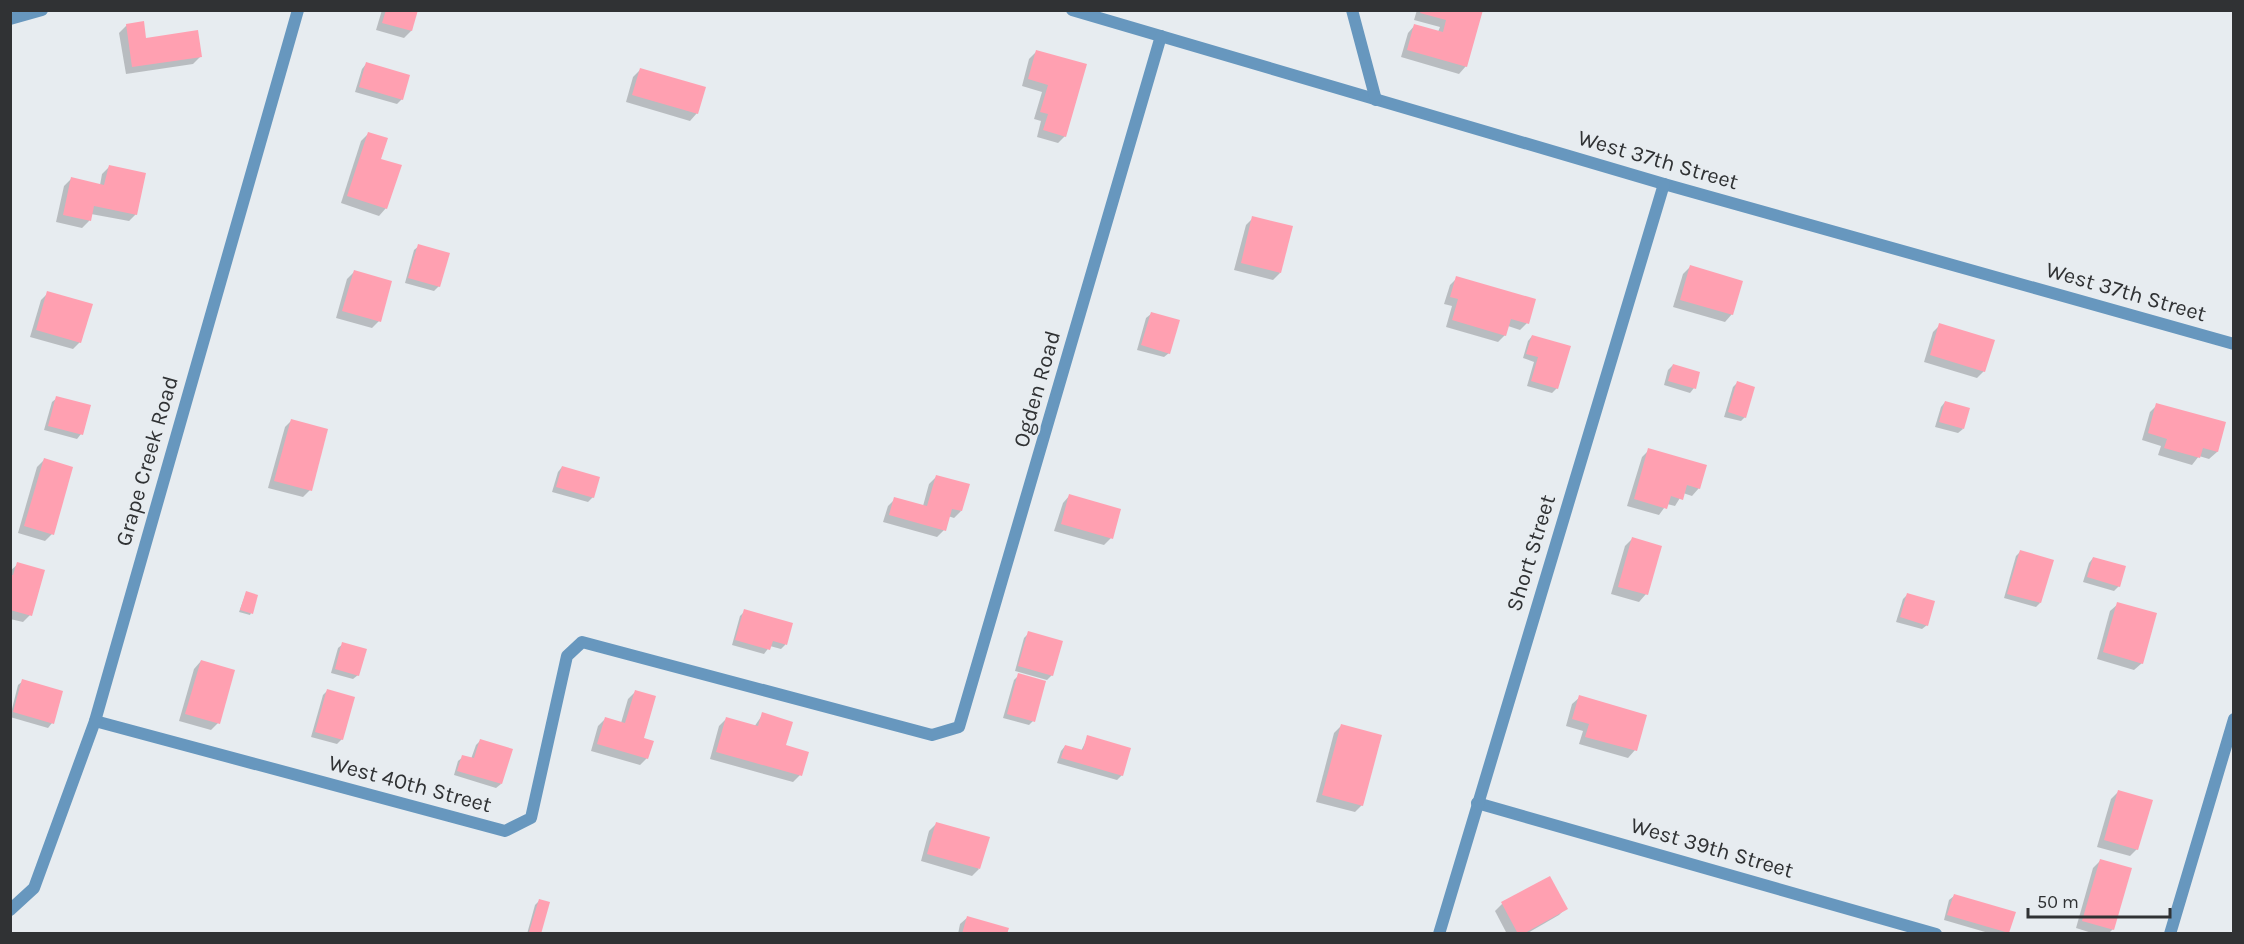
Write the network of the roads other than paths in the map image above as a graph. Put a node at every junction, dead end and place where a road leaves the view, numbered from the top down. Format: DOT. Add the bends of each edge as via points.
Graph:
graph roads {
  1 [pos="42,10"];
  2 [pos="298,10"];
  3 [pos="1072,10"];
  4 [pos="1352,10"];
  5 [pos="10,19"];
  6 [pos="1161,36"];
  7 [pos="1376,100"];
  8 [pos="1664,184"];
  9 [pos="2234,344"];
  10 [pos="2234,720"];
  11 [pos="95,721"];
  12 [pos="932,735"];
  13 [pos="1477,803"];
  14 [pos="10,910"];
  15 [pos="1439,933"];
  16 [pos="1936,933"];
  17 [pos="2170,933"];
  1 -- 5 [label="street"];
  2 -- 11 [label="street, Grape Creek Road"];
  3 -- 6 [label="street, West 37th Street"];
  4 -- 7 [label="street"];
  6 -- 7 [label="street, West 37th Street"];
  6 -- 12 [label="street, Ogden Road" via="959,727"];
  7 -- 8 [label="street, West 37th Street"];
  8 -- 9 [label="street, West 37th Street"];
  8 -- 13 [label="street, Short Street"];
  10 -- 17 [label="street"];
  11 -- 12 [label="street, West 40th Street" via="505,831 531,818 567,656 582,642"];
  11 -- 14 [label="street, Grape Creek Road" via="34,888"];
  13 -- 15 [label="street, Short Street"];
  13 -- 16 [label="street, West 39th Street"];
}
